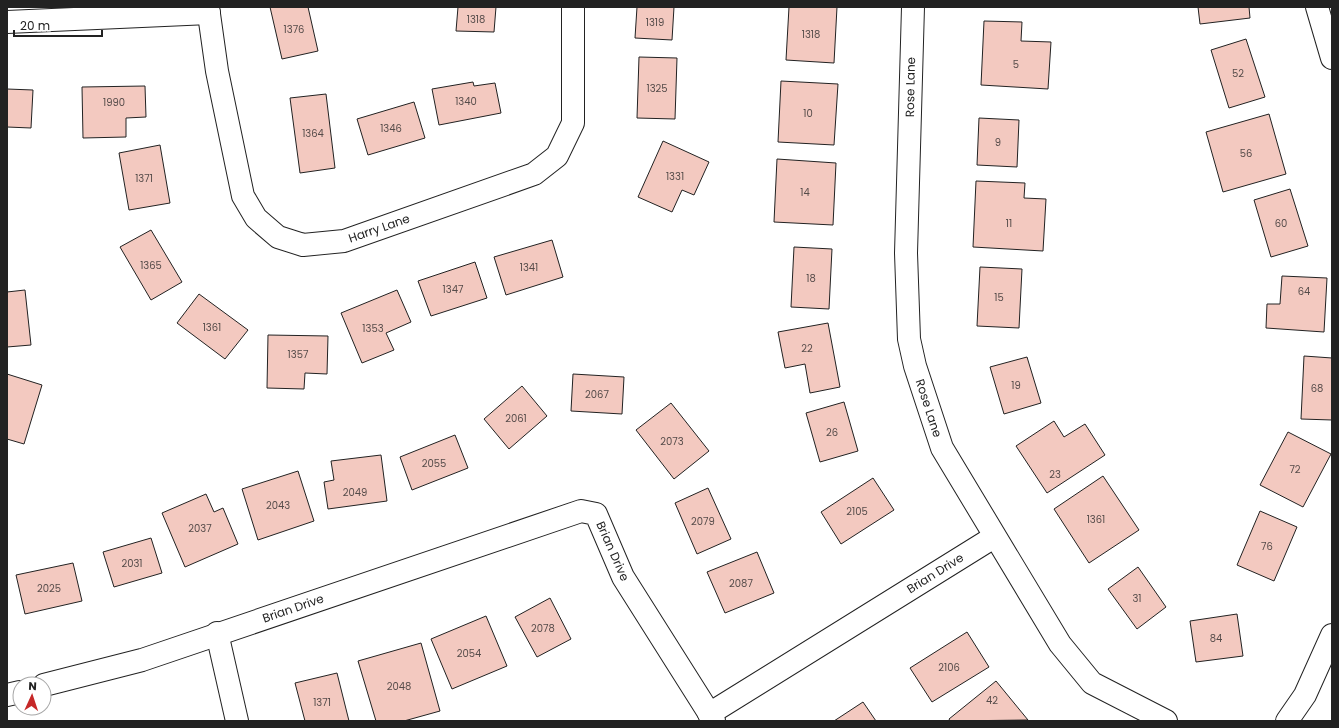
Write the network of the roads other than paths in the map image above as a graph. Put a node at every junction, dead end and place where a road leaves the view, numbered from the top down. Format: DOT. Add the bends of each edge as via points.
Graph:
graph roads {
  1 [pos="573,7"];
  2 [pos="913,7"];
  3 [pos="1317,7"];
  4 [pos="208,10"];
  5 [pos="7,22"];
  6 [pos="1332,58"];
  7 [pos="994,537"];
  8 [pos="217,633"];
  9 [pos="1332,636"];
  10 [pos="52,683"];
  11 [pos="711,718"];
  12 [pos="237,721"];
  13 [pos="1166,721"];
  14 [pos="1287,721"];
  1 -- 4 [label="street, Harry Lane" via="573,123 557,156 534,174 344,241 303,245 278,237 256,218 243,196 217,71"];
  2 -- 7 [label="street, Rose Lane" via="906,253 909,339 915,366 942,448"];
  3 -- 6 [label="street"];
  4 -- 5 [label="street"];
  7 -- 11 [label="street, Brian Drive"];
  7 -- 13 [label="street, Rose Lane" via="1060,644 1092,683"];
  8 -- 10 [label="street, Brian Drive" via="142,660"];
  8 -- 11 [label="street, Brian Drive" via="581,510 596,514 624,577"];
  8 -- 12 [label="street"];
  9 -- 14 [label="street" via="1305,695"];
}
